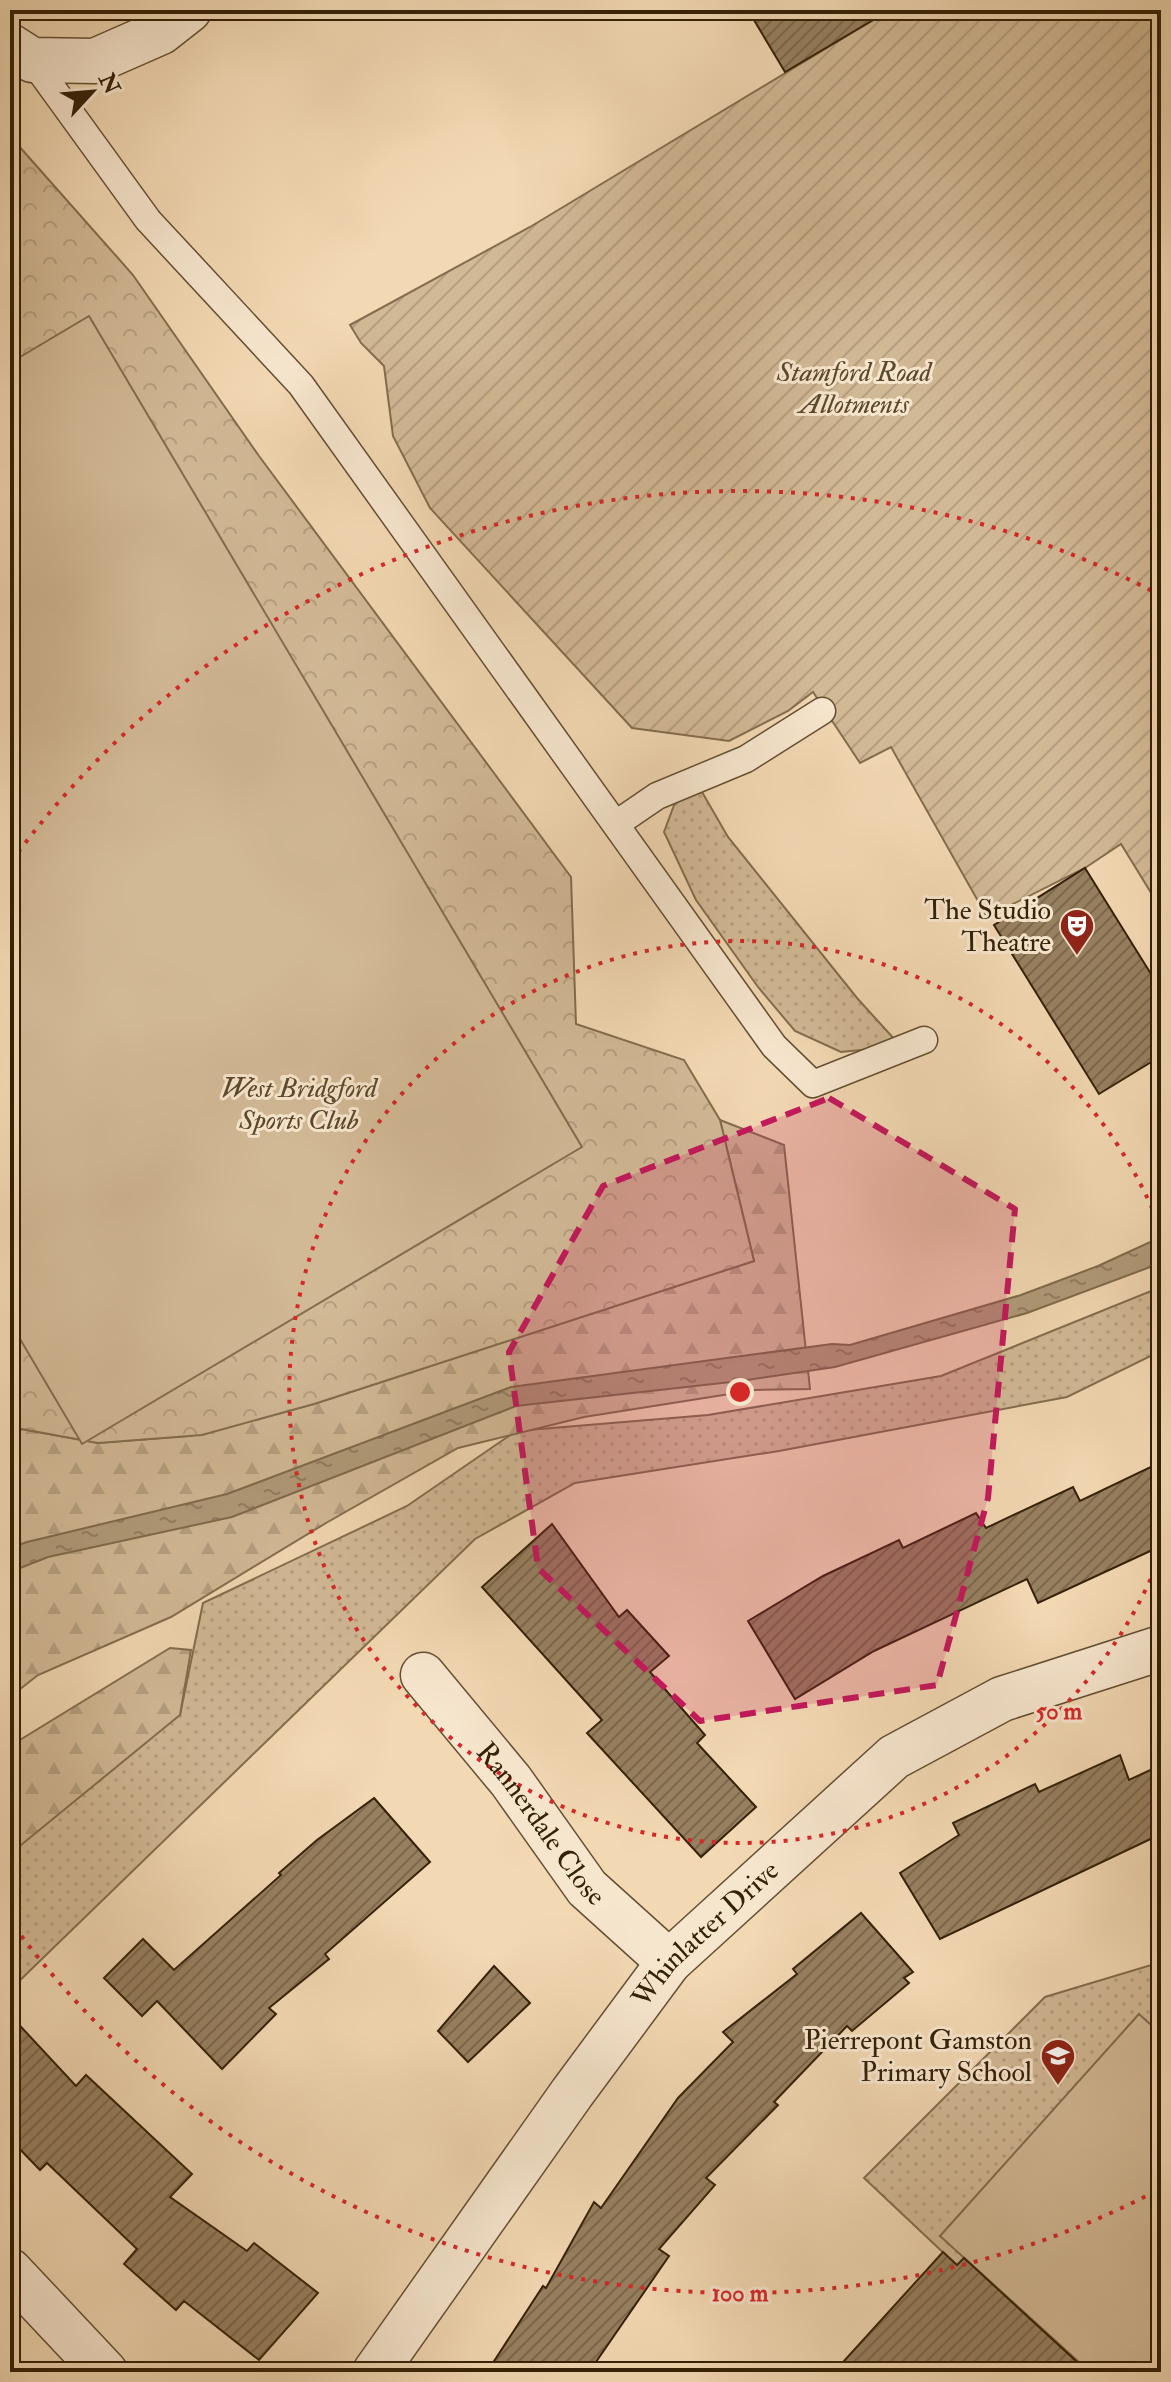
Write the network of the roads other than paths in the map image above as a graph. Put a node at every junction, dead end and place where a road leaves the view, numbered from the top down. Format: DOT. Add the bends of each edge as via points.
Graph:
graph roads {
  1 [pos="189,10"];
  2 [pos="21,53"];
  3 [pos="822,711"];
  4 [pos="616,824"];
  5 [pos="924,1040"];
  6 [pos="1161,1648"];
  7 [pos="423,1675"];
  8 [pos="669,1962"];
  9 [pos="10,2271"];
  10 [pos="105,2372"];
  11 [pos="375,2372"];
  1 -- 2 [label="street" via="161,32 95,61"];
  2 -- 4 [label="lane" via="148,220 301,385"];
  3 -- 4 [label="lane" via="746,759 657,796"];
  4 -- 5 [label="lane" via="774,1046 813,1084"];
  6 -- 8 [label="street, Whinlatter Drive" via="1002,1699 894,1757"];
  7 -- 8 [label="street, Rannerdale Close" via="511,1781 587,1888"];
  8 -- 11 [label="street, Whinlatter Drive"];
  9 -- 10 [label="street"];
}
